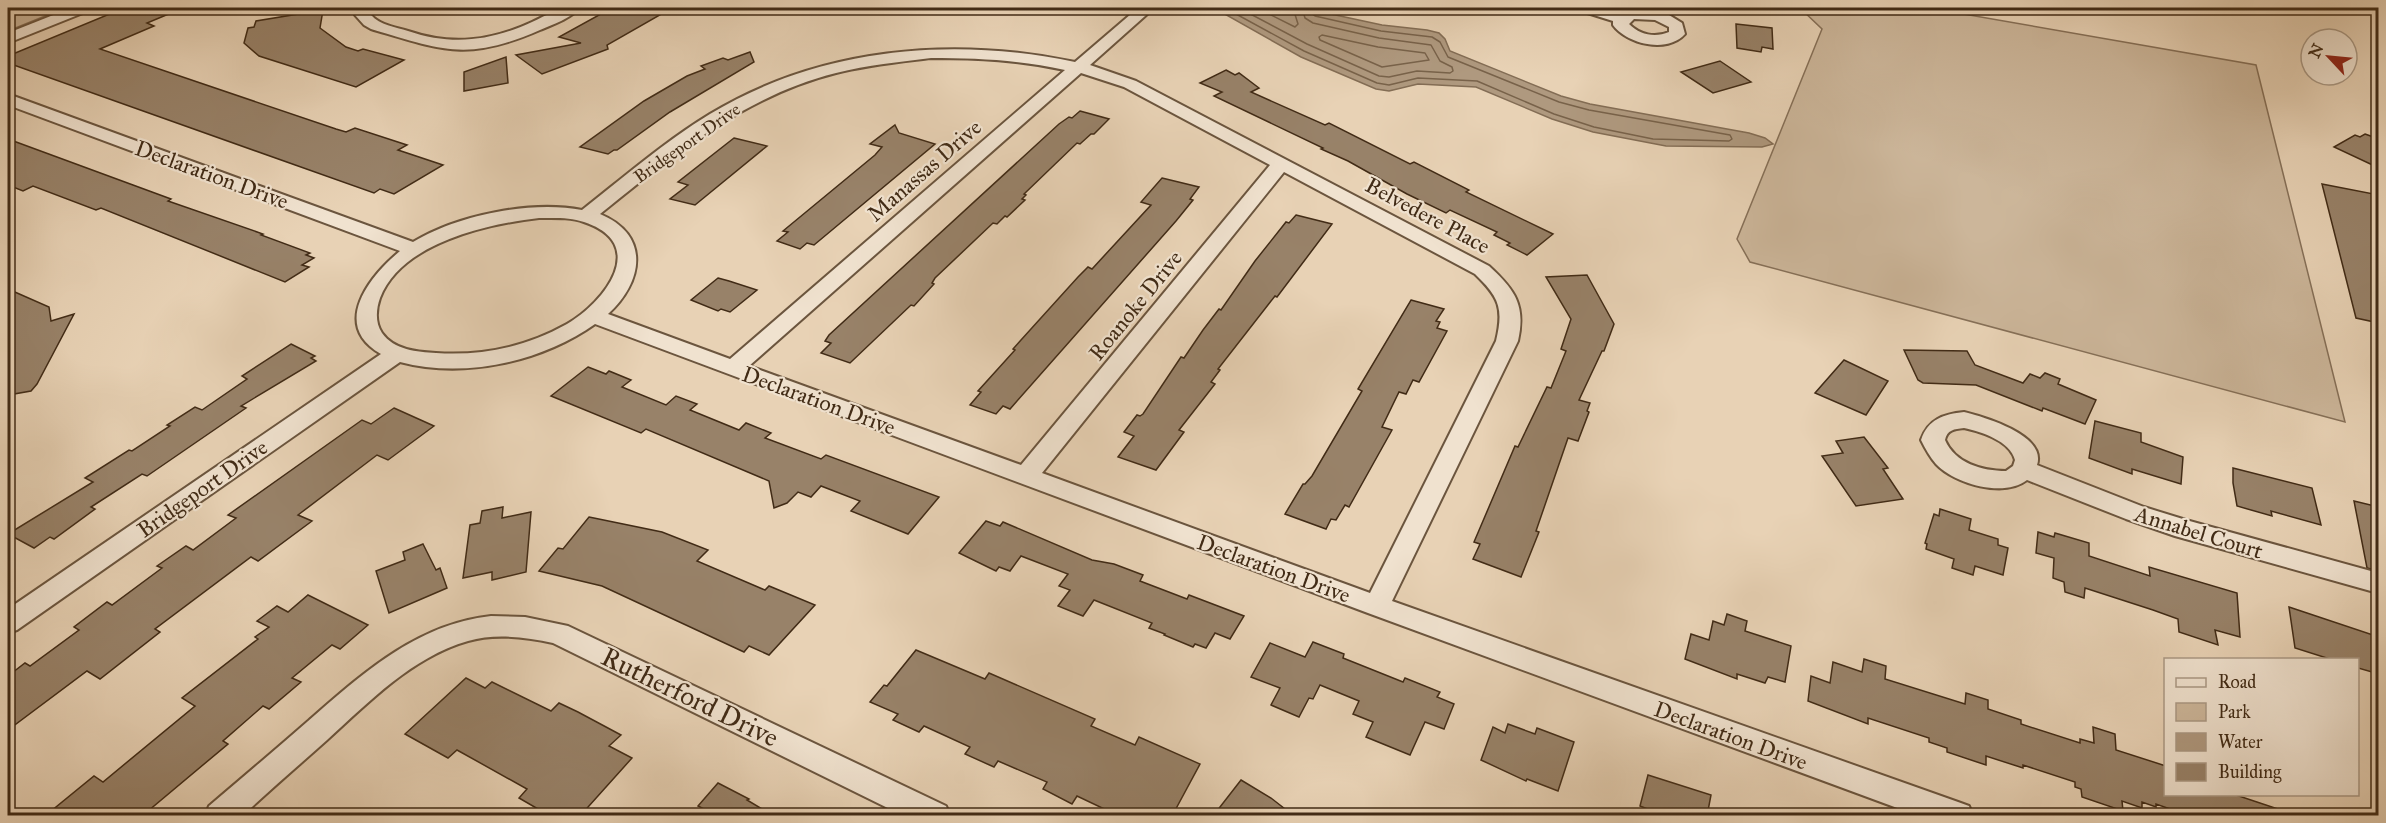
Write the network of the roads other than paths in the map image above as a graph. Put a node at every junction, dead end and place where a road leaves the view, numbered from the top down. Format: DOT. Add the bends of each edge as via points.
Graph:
graph roads {
  1 [pos="83,8"];
  2 [pos="366,8"];
  3 [pos="572,8"];
  4 [pos="1146,8"];
  5 [pos="1586,8"];
  6 [pos="2369,8"];
  7 [pos="2379,11"];
  8 [pos="1623,19"];
  9 [pos="8,39"];
  10 [pos="1078,67"];
  11 [pos="8,99"];
  12 [pos="1281,164"];
  13 [pos="585,216"];
  14 [pos="416,249"];
  15 [pos="592,316"];
  16 [pos="396,354"];
  17 [pos="733,368"];
  18 [pos="2024,469"];
  19 [pos="1026,476"];
  20 [pos="2379,583"];
  21 [pos="1377,606"];
  22 [pos="8,623"];
  23 [pos="220,816"];
  24 [pos="935,816"];
  25 [pos="1958,816"];
  1 -- 9 [label="street"];
  2 -- 3 [label="street" via="363,15 376,26 429,43 461,46 515,36"];
  4 -- 10 [label="street, Manassas Drive"];
  5 -- 8 [label="street"];
  6 -- 7 [label="street"];
  10 -- 12 [label="street, Belvedere Place" via="1130,84"];
  10 -- 13 [label="street, Bridgeport Drive" via="1032,57 951,53 877,60 804,78 756,97 714,120"];
  10 -- 17 [label="street, Manassas Drive"];
  11 -- 14 [label="street, Declaration Drive"];
  12 -- 19 [label="street, Roanoke Drive"];
  12 -- 21 [label="street, Belvedere Place" via="1482,270 1505,294 1512,309 1508,341"];
  13 -- 14 [label="street" via="539,212 510,215 459,228"];
  13 -- 15 [label="street" via="611,228 628,252 628,269 621,285"];
  14 -- 16 [label="street" via="380,280 366,310 367,325 374,337"];
  15 -- 16 [label="street" via="547,341 495,357 438,362"];
  15 -- 17 [label="street, Declaration Drive"];
  16 -- 22 [label="street, Bridgeport Drive"];
  17 -- 19 [label="street, Declaration Drive"];
  18 -- 20 [label="street, Annabel Court" via="2164,523"];
  19 -- 21 [label="street, Declaration Drive"];
  21 -- 25 [label="street, Declaration Drive"];
  23 -- 24 [label="street, Rutherford Drive" via="397,663 468,630 500,626 531,627 559,634"];
}
